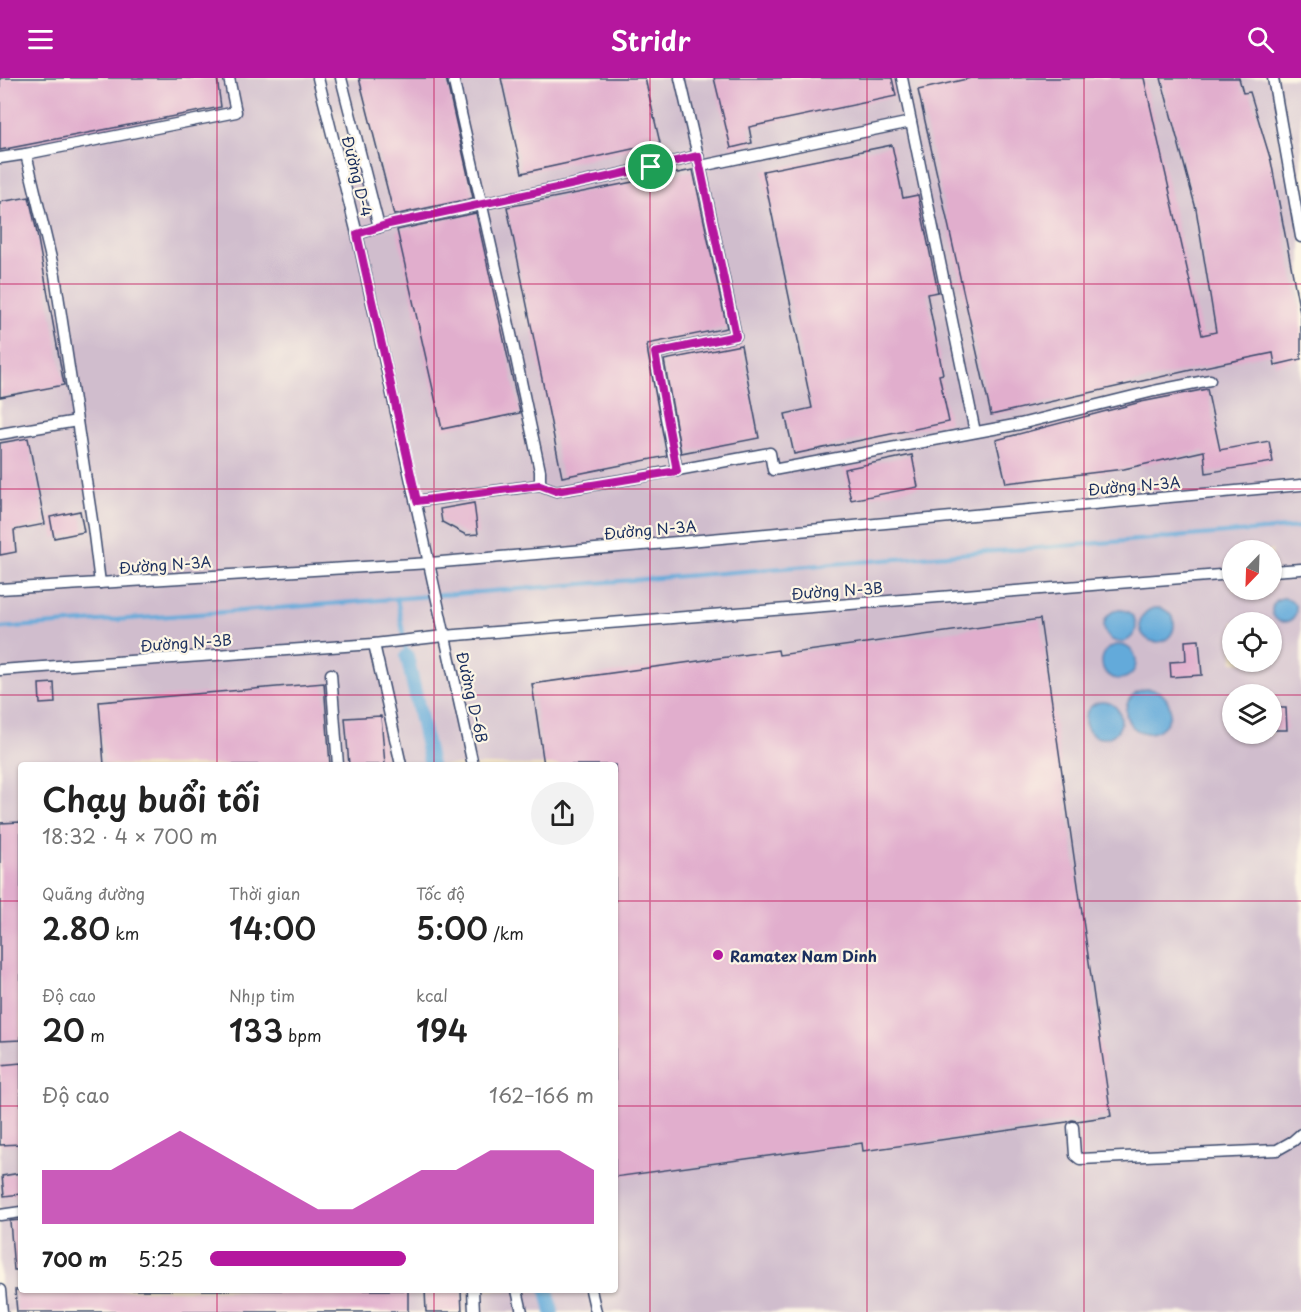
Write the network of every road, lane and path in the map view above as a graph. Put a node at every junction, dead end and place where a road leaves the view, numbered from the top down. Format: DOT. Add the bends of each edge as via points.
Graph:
graph roads {
  1 [pos="229,78"];
  2 [pos="318,78"];
  3 [pos="341,78"];
  4 [pos="453,78"];
  5 [pos="680,78"];
  6 [pos="902,78"];
  7 [pos="1273,78"];
  8 [pos="911,122"];
  9 [pos="26,154"];
  10 [pos="0,158"];
  11 [pos="700,161"];
  12 [pos="482,204"];
  13 [pos="379,227"];
  14 [pos="357,234"];
  15 [pos="1301,237"];
  16 [pos="1209,380"];
  17 [pos="77,421"];
  18 [pos="975,432"];
  19 [pos="0,434"];
  20 [pos="677,471"];
  21 [pos="540,485"];
  22 [pos="1301,485"];
  23 [pos="417,501"];
  24 [pos="430,563"];
  25 [pos="1301,569"];
  26 [pos="1282,570"];
  27 [pos="1222,575"];
  28 [pos="100,583"];
  29 [pos="0,589"];
  30 [pos="439,609"];
  31 [pos="444,636"];
  32 [pos="374,644"];
  33 [pos="0,670"];
  34 [pos="331,674"];
  35 [pos="338,762"];
  36 [pos="400,762"];
  37 [pos="472,762"];
  38 [pos="1073,1128"];
  39 [pos="1301,1134"];
  40 [pos="18,1212"];
  41 [pos="0,1215"];
  42 [pos="0,1290"];
  43 [pos="473,1293"];
  44 [pos="518,1293"];
  45 [pos="592,1293"];
  46 [pos="2,1312"];
  47 [pos="474,1312"];
  48 [pos="522,1312"];
  49 [pos="596,1312"];
  1 -- 9 [label="street" via="236,112"];
  2 -- 14 [label="street, Đường D-4"];
  3 -- 13 [label="street"];
  4 -- 12 [label="street"];
  5 -- 11 [label="street"];
  6 -- 8 [label="street"];
  7 -- 15 [label="street"];
  8 -- 11 [label="street"];
  8 -- 18 [label="street"];
  9 -- 10 [label="street"];
  9 -- 17 [label="street" via="55,275"];
  11 -- 12 [label="street"];
  11 -- 20 [label="street" via="736,336 655,353"];
  12 -- 13 [label="street"];
  12 -- 21 [label="street"];
  13 -- 14 [label="street"];
  14 -- 23 [label="street, Đường D-4"];
  16 -- 18 [label="street"];
  17 -- 19 [label="street"];
  17 -- 28 [label="street"];
  18 -- 20 [label="street" via="773,470 770,453"];
  20 -- 21 [label="street" via="556,491"];
  21 -- 23 [label="street"];
  22 -- 24 [label="street, Đường N-3A"];
  23 -- 24 [label="street, Đường D-4"];
  24 -- 28 [label="street, Đường N-3A"];
  24 -- 30 [label="street, Đường D-4"];
  25 -- 26 [label="street"];
  27 -- 31 [label="street, Đường N-3B"];
  28 -- 29 [label="street, Đường N-3A"];
  30 -- 31 [label="street, Đường D-6B"];
  31 -- 32 [label="street, Đường N-3B"];
  31 -- 37 [label="street, Đường D-6B"];
  32 -- 33 [label="street, Đường N-3B"];
  32 -- 36 [label="street"];
  34 -- 35 [label="street"];
  38 -- 39 [label="street" via="1075,1155 1080,1159 1277,1150"];
  40 -- 41 [label="street"];
  42 -- 46 [label="street"];
  43 -- 47 [label="street"];
  44 -- 48 [label="street"];
  45 -- 49 [label="street"];
}
